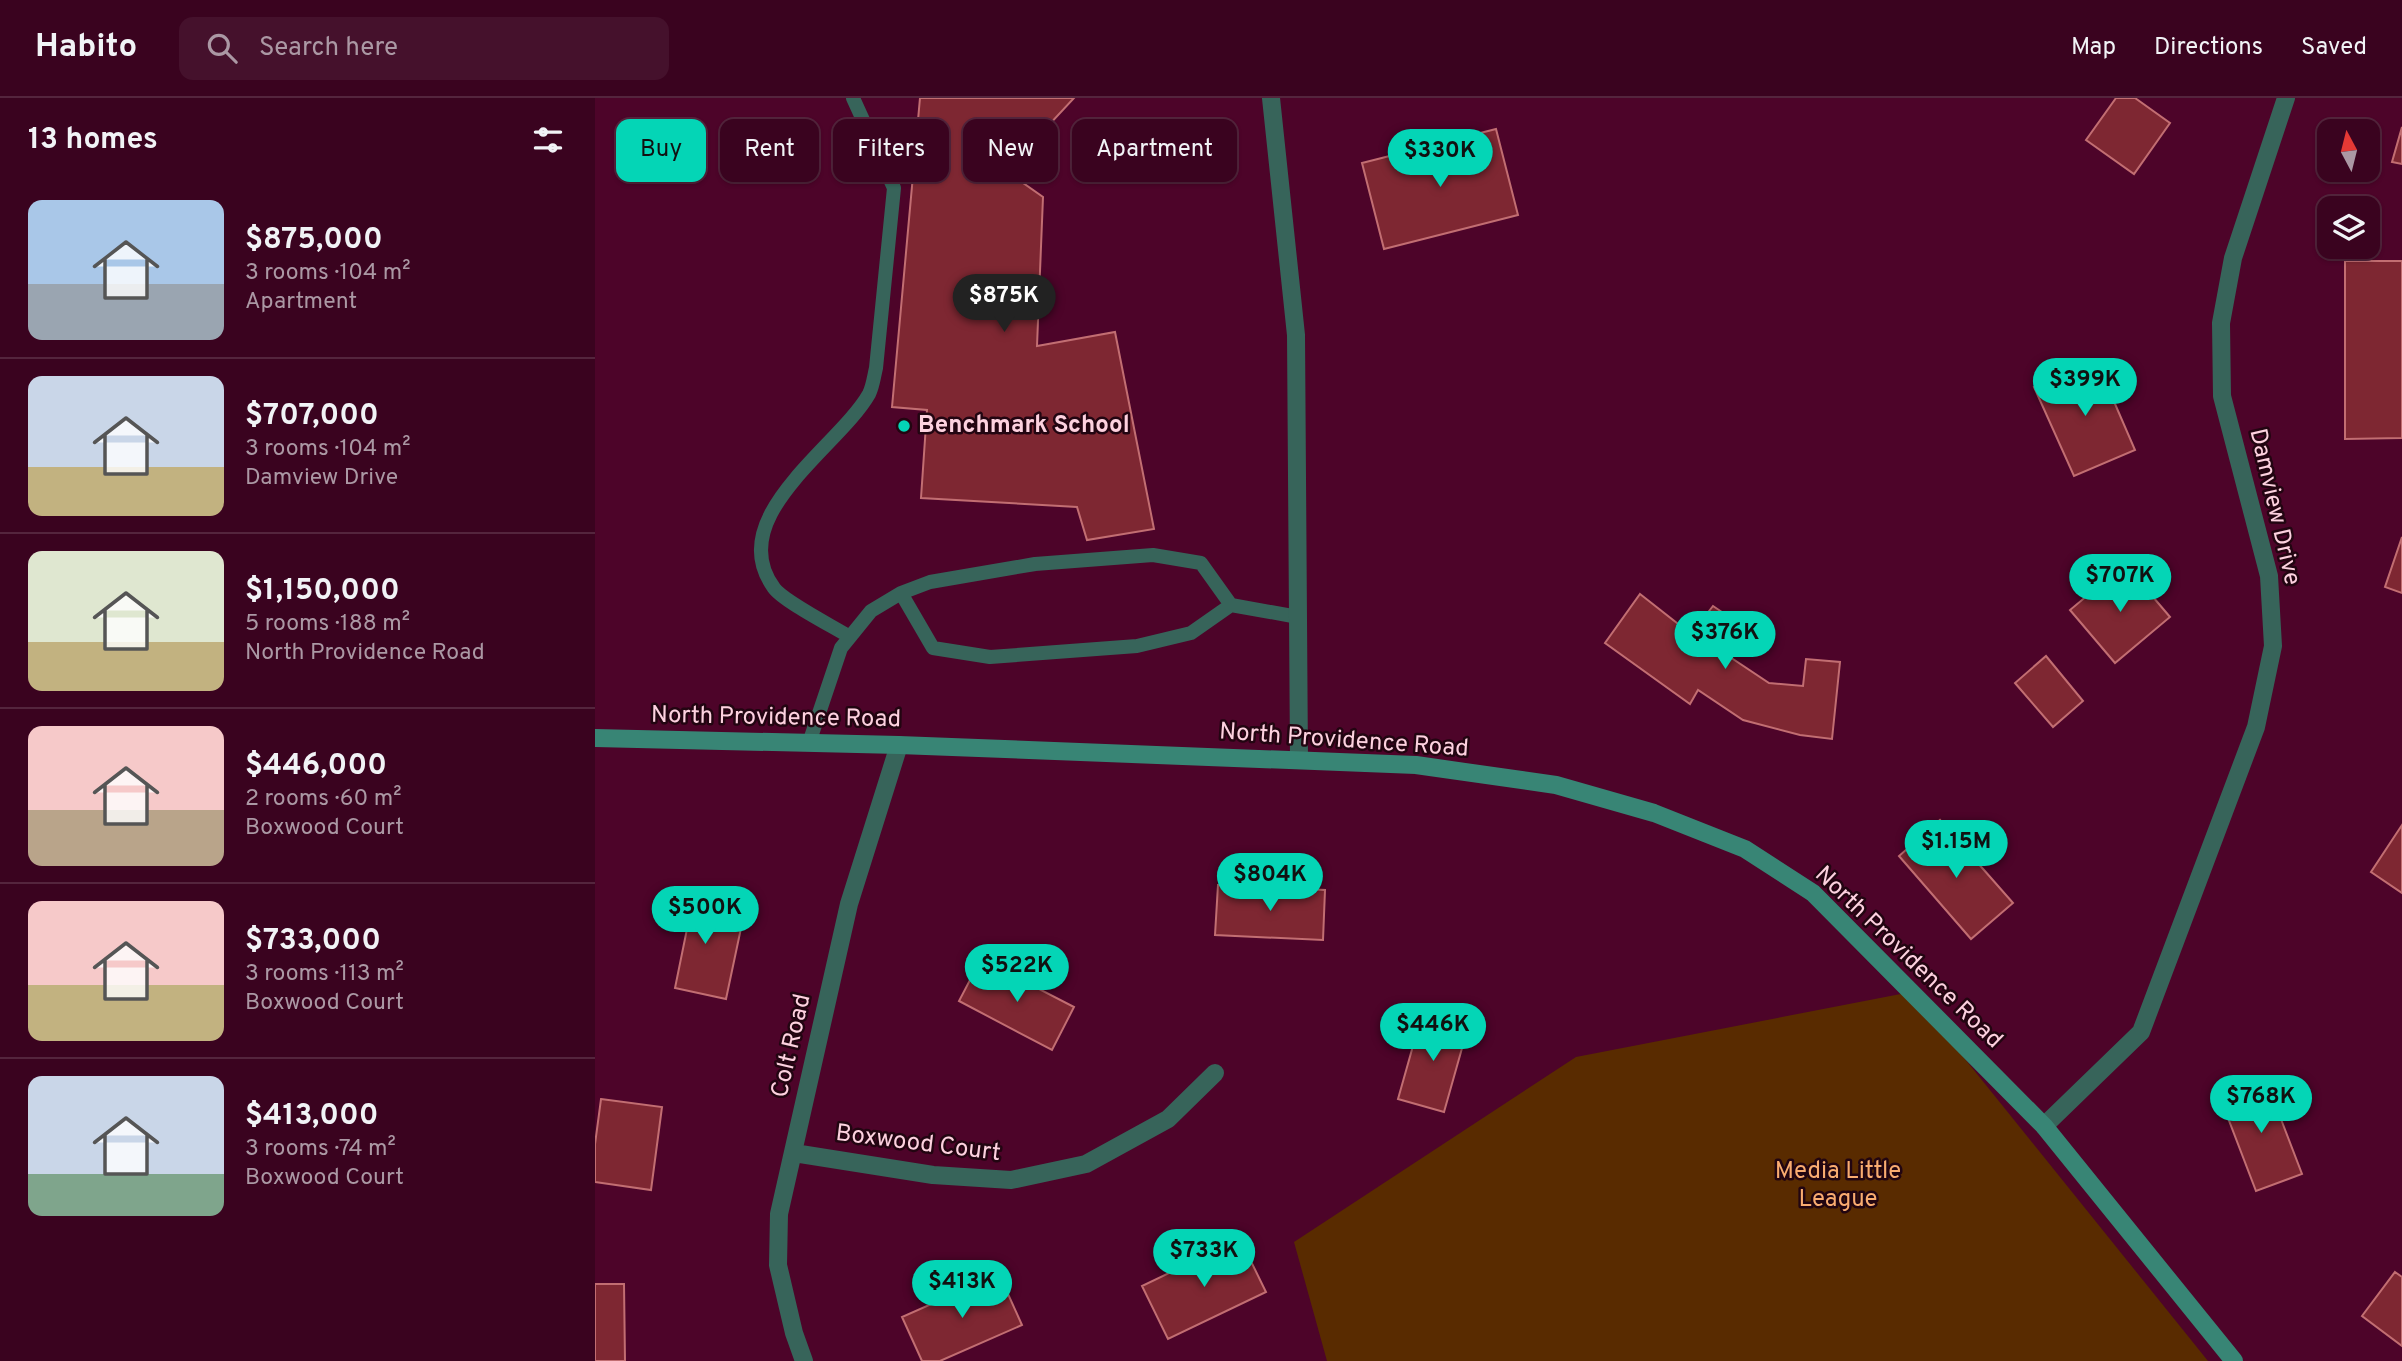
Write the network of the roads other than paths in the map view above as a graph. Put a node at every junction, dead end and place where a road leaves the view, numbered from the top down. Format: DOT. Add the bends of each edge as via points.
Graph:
graph roads {
  1 [pos="853,98"];
  2 [pos="1271,98"];
  3 [pos="2286,98"];
  4 [pos="901,593"];
  5 [pos="1231,606"];
  6 [pos="1299,617"];
  7 [pos="850,637"];
  8 [pos="595,738"];
  9 [pos="809,743"];
  10 [pos="899,745"];
  11 [pos="1299,760"];
  12 [pos="1215,1073"];
  13 [pos="2044,1126"];
  14 [pos="794,1153"];
  15 [pos="804,1361"];
  16 [pos="2234,1361"];
  1 -- 7 [label="lane" via="894,188 876,368 870,391 851,419 780,498 764,528 762,545 762,563 774,590"];
  2 -- 6 [label="street" via="1296,335"];
  3 -- 13 [label="street, Damview Drive" via="2232,258 2221,323 2222,396 2269,576 2273,646 2256,727 2141,1032"];
  4 -- 5 [label="lane" via="930,582 1035,564 1153,555 1201,563"];
  4 -- 5 [label="lane" via="933,648 990,657 1136,646 1192,633"];
  4 -- 7 [label="lane" via="871,611"];
  5 -- 6 [label="lane"];
  6 -- 11 [label="street"];
  7 -- 9 [label="lane" via="841,648"];
  8 -- 9 [label="main road, North Providence Road"];
  9 -- 10 [label="main road, North Providence Road"];
  10 -- 11 [label="main road, North Providence Road"];
  10 -- 14 [label="street, Colt Road" via="849,904"];
  11 -- 13 [label="main road, North Providence Road" via="1416,765 1556,785 1654,813 1745,849 1813,893"];
  12 -- 14 [label="street, Boxwood Court" via="1168,1119 1086,1164 1011,1180 933,1174"];
  13 -- 16 [label="main road, North Providence Road"];
  14 -- 15 [label="street, Colt Road" via="779,1213 778,1265"];
}
